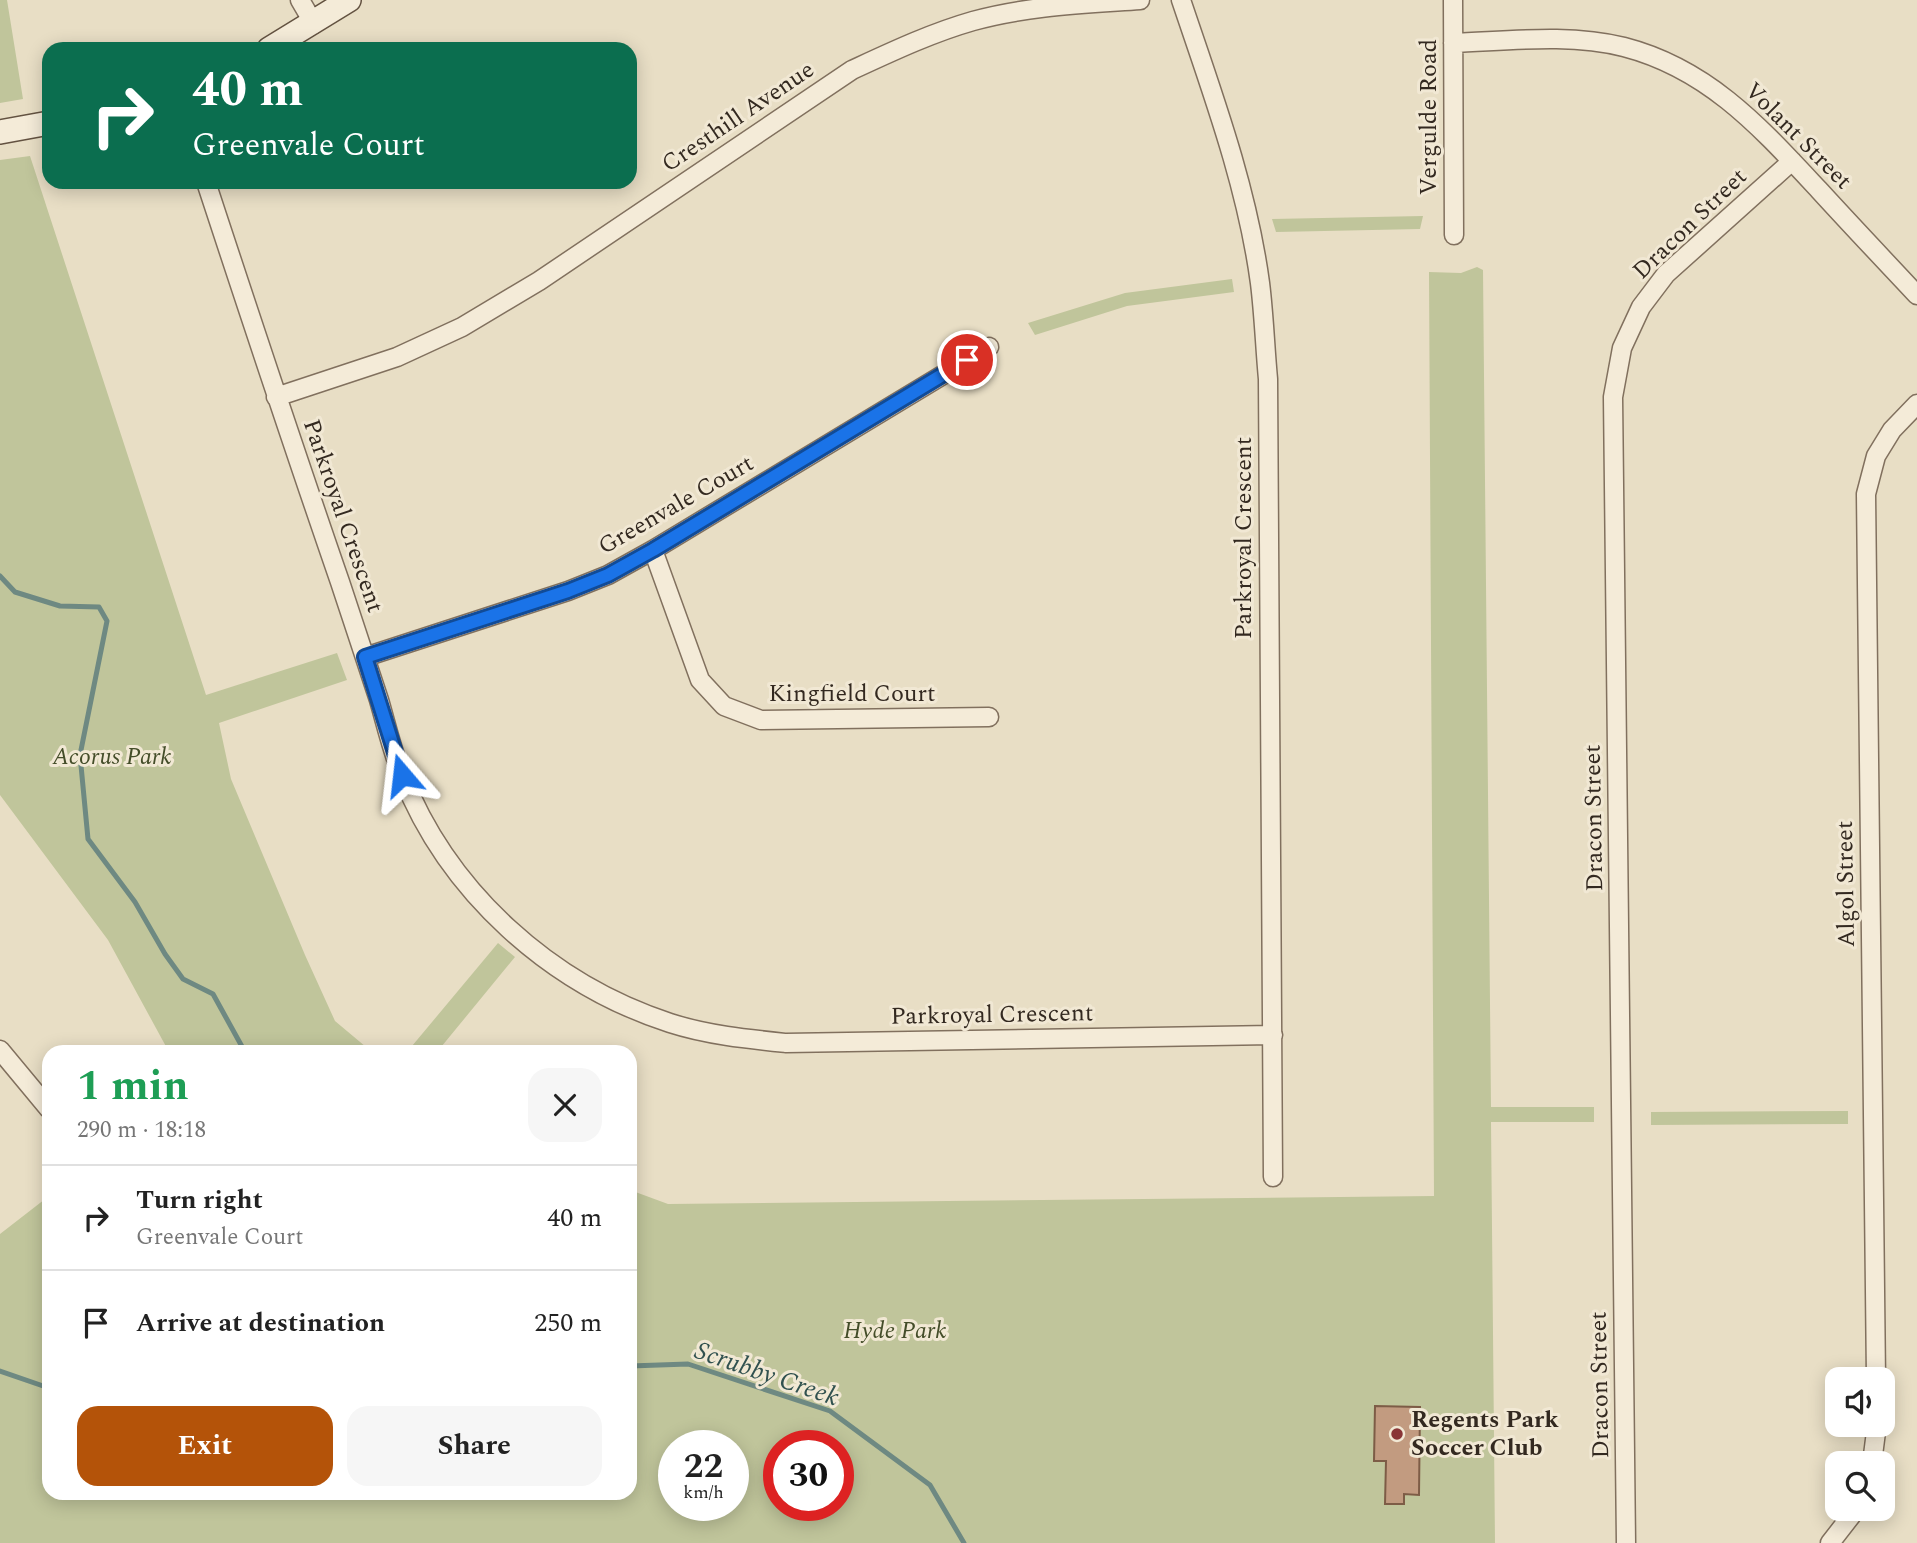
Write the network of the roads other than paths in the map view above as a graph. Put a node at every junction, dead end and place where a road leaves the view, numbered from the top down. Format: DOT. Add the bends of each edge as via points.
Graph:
graph roads {
  1 [pos="300,0"];
  2 [pos="349,0"];
  3 [pos="1140,0"];
  4 [pos="1181,0"];
  5 [pos="1453,0"];
  6 [pos="314,24"];
  7 [pos="282,42"];
  8 [pos="1453,43"];
  9 [pos="42,124"];
  10 [pos="0,132"];
  11 [pos="1792,162"];
  12 [pos="208,189"];
  13 [pos="1454,234"];
  14 [pos="1917,295"];
  15 [pos="989,347"];
  16 [pos="276,397"];
  17 [pos="1917,404"];
  18 [pos="653,550"];
  19 [pos="365,657"];
  20 [pos="989,717"];
  21 [pos="1273,1035"];
  22 [pos="0,1050"];
  23 [pos="42,1101"];
  24 [pos="1273,1177"];
  25 [pos="1877,1367"];
  26 [pos="1847,1521"];
  27 [pos="1626,1543"];
  28 [pos="1830,1543"];
  1 -- 6 [label="street"];
  2 -- 6 [label="street"];
  3 -- 16 [label="street, Cresthill Avenue" via="1031,9 973,21 886,54 852,70 539,281 462,327 397,357"];
  4 -- 21 [label="street, Parkroyal Crescent" via="1230,144 1262,310 1268,379"];
  5 -- 8 [label="street, Vergulde Road"];
  6 -- 7 [label="street"];
  8 -- 11 [label="street, Volant Street" via="1572,40 1623,46 1670,63 1714,88"];
  8 -- 13 [label="street, Vergulde Road"];
  9 -- 10 [label="street"];
  11 -- 14 [label="street, Volant Street"];
  11 -- 27 [label="street, Dracon Street" via="1666,274 1641,307 1622,348 1613,397"];
  12 -- 16 [label="street, Parkroyal Crescent"];
  15 -- 18 [label="street, Greenvale Court"];
  16 -- 19 [label="street, Parkroyal Crescent"];
  17 -- 25 [label="street, Algol Street" via="1892,430 1876,456 1866,494"];
  18 -- 19 [label="street, Greenvale Court" via="568,591"];
  18 -- 20 [label="street, Kingfield Court" via="700,680 724,706 761,720"];
  19 -- 21 [label="street, Parkroyal Crescent" via="402,775 427,828 489,911 572,978 670,1023 730,1037 786,1043"];
  21 -- 24 [label="street"];
  22 -- 23 [label="street"];
  26 -- 28 [label="street"];
}
